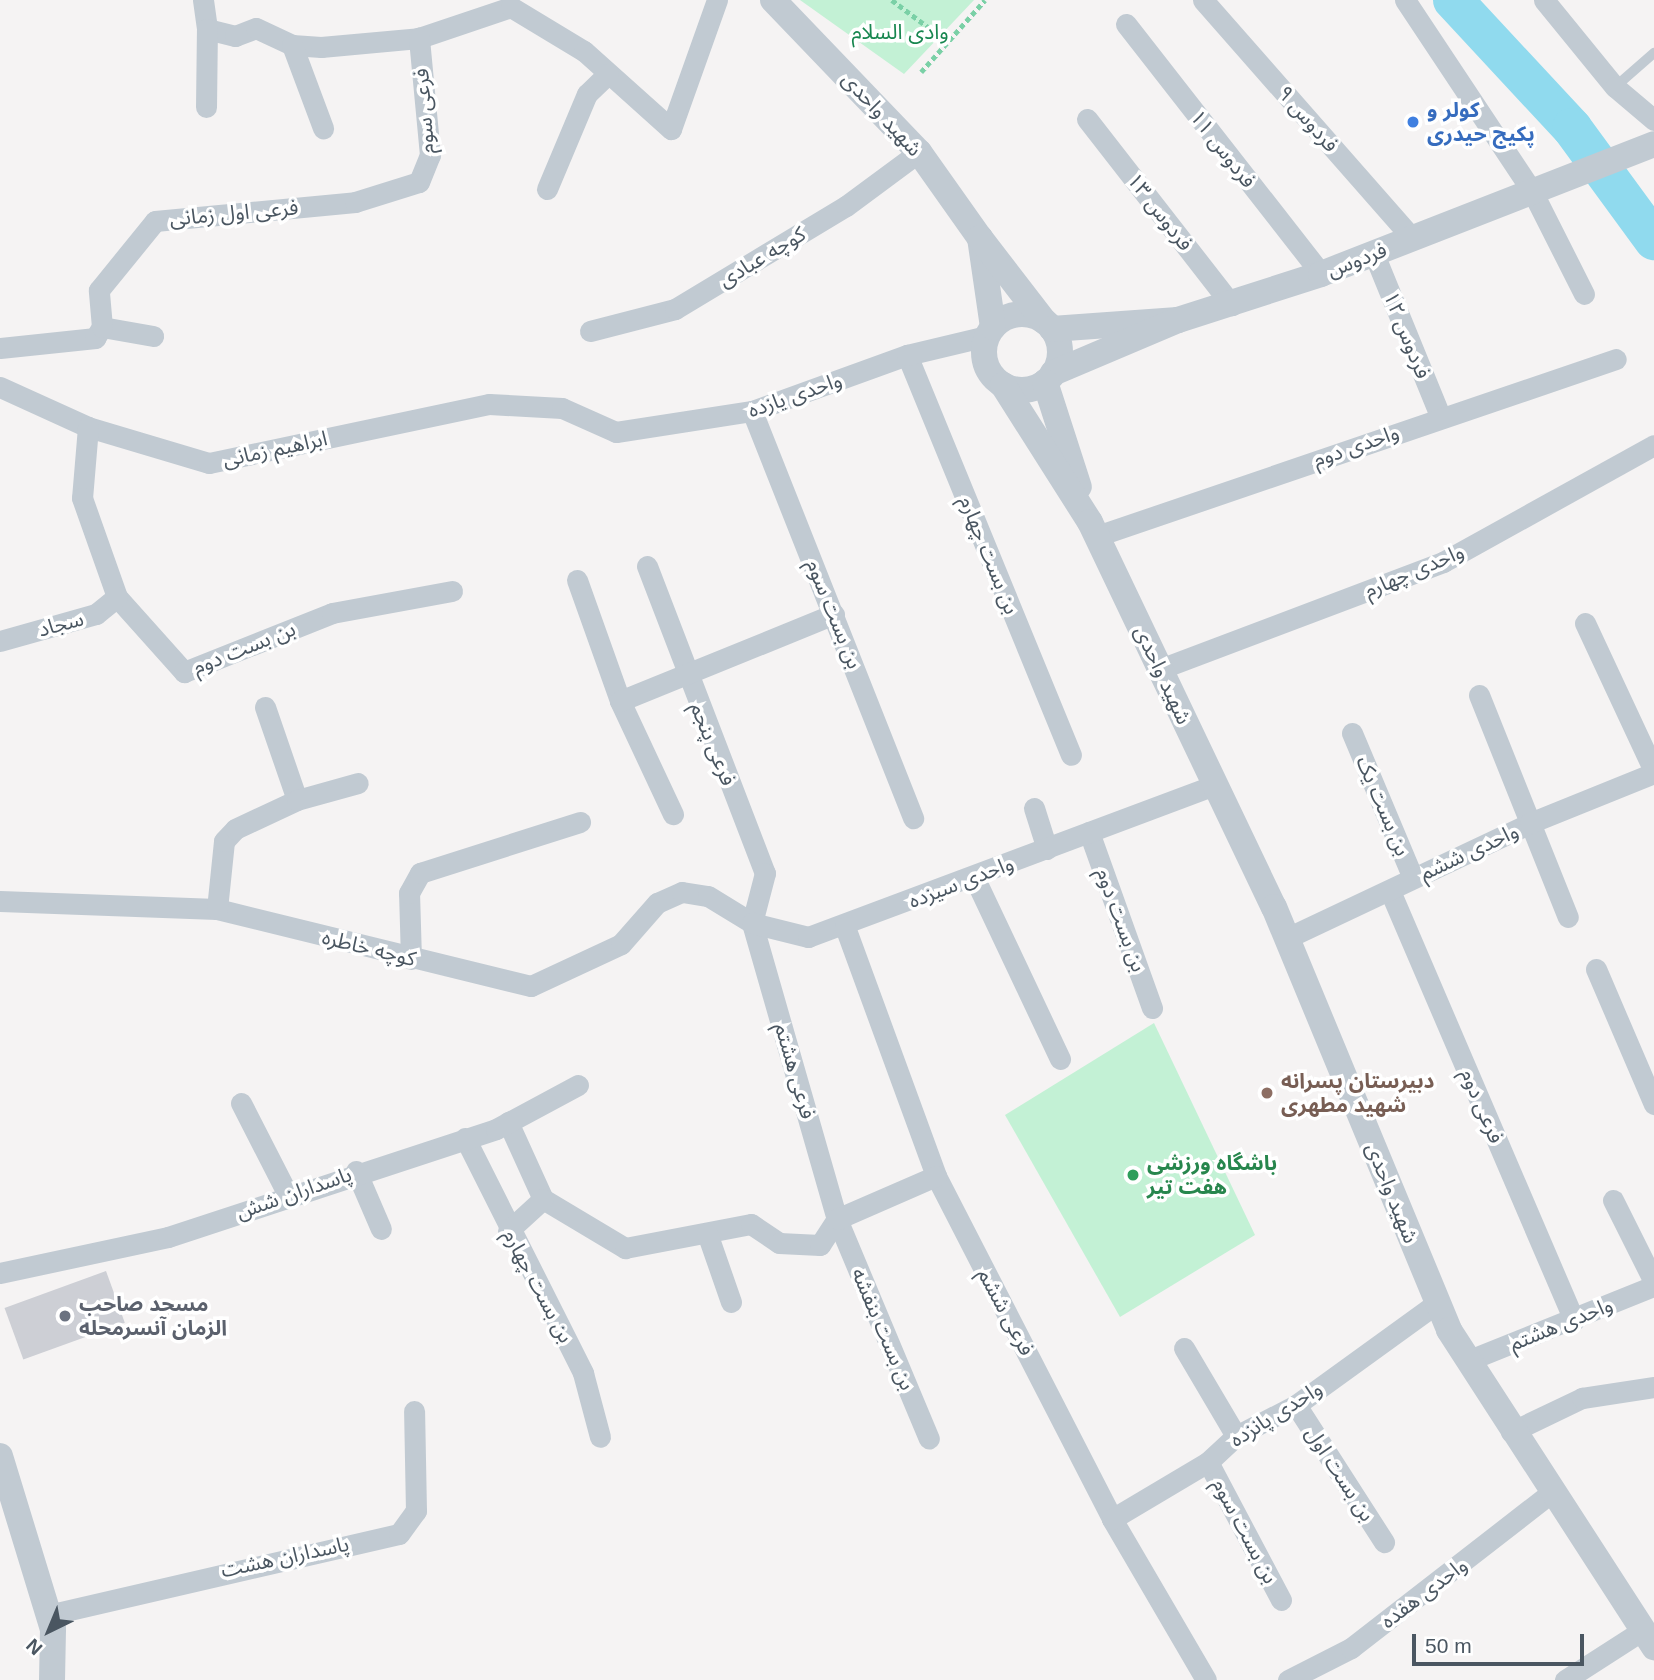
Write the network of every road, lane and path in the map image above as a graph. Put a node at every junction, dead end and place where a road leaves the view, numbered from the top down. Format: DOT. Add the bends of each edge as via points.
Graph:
graph roads {
  1 [pos="203,0"];
  2 [pos="717,0"];
  3 [pos="773,0"];
  4 [pos="892,0"];
  5 [pos="985,0"];
  6 [pos="1203,0"];
  7 [pos="1405,0"];
  8 [pos="1544,0"];
  9 [pos="513,3"];
  10 [pos="1126,24"];
  11 [pos="207,29"];
  12 [pos="419,38"];
  13 [pos="948,42"];
  14 [pos="292,45"];
  15 [pos="1654,52"];
  16 [pos="921,72"];
  17 [pos="608,75"];
  18 [pos="1615,86"];
  19 [pos="206,107"];
  20 [pos="1087,119"];
  21 [pos="1654,120"];
  22 [pos="323,128"];
  23 [pos="1654,144"];
  24 [pos="919,152"];
  25 [pos="419,183"];
  26 [pos="547,189"];
  27 [pos="1533,192"];
  28 [pos="980,239"];
  29 [pos="1413,239"];
  30 [pos="1374,254"];
  31 [pos="1321,274"];
  32 [pos="1584,294"];
  33 [pos="1232,305"];
  34 [pos="1178,320"];
  35 [pos="1048,325"];
  36 [pos="102,327"];
  37 [pos="590,331"];
  38 [pos="990,332"];
  39 [pos="153,336"];
  40 [pos="0,348"];
  41 [pos="908,355"];
  42 [pos="1616,359"];
  43 [pos="1049,378"];
  44 [pos="1003,385"];
  45 [pos="0,387"];
  46 [pos="562,408"];
  47 [pos="752,411"];
  48 [pos="1440,416"];
  49 [pos="88,427"];
  50 [pos="1654,444"];
  51 [pos="1093,529"];
  52 [pos="647,566"];
  53 [pos="577,580"];
  54 [pos="452,591"];
  55 [pos="117,597"];
  56 [pos="835,614"];
  57 [pos="1585,623"];
  58 [pos="0,641"];
  59 [pos="1160,669"];
  60 [pos="687,678"];
  61 [pos="1479,695"];
  62 [pos="620,701"];
  63 [pos="265,707"];
  64 [pos="1353,733"];
  65 [pos="1071,755"];
  66 [pos="1654,772"];
  67 [pos="358,783"];
  68 [pos="1215,785"];
  69 [pos="297,800"];
  70 [pos="1034,808"];
  71 [pos="673,814"];
  72 [pos="913,818"];
  73 [pos="580,822"];
  74 [pos="1530,823"];
  75 [pos="1089,832"];
  76 [pos="1047,849"];
  77 [pos="1413,878"];
  78 [pos="975,879"];
  79 [pos="1390,891"];
  80 [pos="708,896"];
  81 [pos="0,901"];
  82 [pos="217,909"];
  83 [pos="1568,917"];
  84 [pos="752,923"];
  85 [pos="845,927"];
  86 [pos="1287,938"];
  87 [pos="411,959"];
  88 [pos="1596,969"];
  89 [pos="1152,1008"];
  90 [pos="1060,1059"];
  91 [pos="578,1085"];
  92 [pos="241,1103"];
  93 [pos="1654,1104"];
  94 [pos="508,1122"];
  95 [pos="465,1138"];
  96 [pos="356,1171"];
  97 [pos="936,1176"];
  98 [pos="288,1195"];
  99 [pos="542,1199"];
  100 [pos="1613,1200"];
  101 [pos="837,1219"];
  102 [pos="381,1229"];
  103 [pos="508,1231"];
  104 [pos="707,1233"];
  105 [pos="0,1273"];
  106 [pos="1654,1284"];
  107 [pos="731,1302"];
  108 [pos="1437,1304"];
  109 [pos="1574,1320"];
  110 [pos="1184,1348"];
  111 [pos="1467,1361"];
  112 [pos="1654,1387"];
  113 [pos="1296,1405"];
  114 [pos="414,1411"];
  115 [pos="1511,1432"];
  116 [pos="1236,1436"];
  117 [pos="600,1437"];
  118 [pos="929,1439"];
  119 [pos="1208,1462"];
  120 [pos="1,1470"];
  121 [pos="1552,1492"];
  122 [pos="1112,1519"];
  123 [pos="1384,1542"];
  124 [pos="1282,1600"];
  125 [pos="48,1615"];
  126 [pos="1648,1638"];
  127 [pos="52,1680"];
  128 [pos="1206,1680"];
  129 [pos="1288,1680"];
  130 [pos="1565,1680"];
  1 -- 11 [label="street"];
  2 -- 17 [label="street" via="671,129"];
  3 -- 24 [label="street, شهید واحدی"];
  4 -- 13 [label="path"];
  5 -- 13 [label="path"];
  6 -- 29 [label="street, فردوس ۹"];
  7 -- 27 [label="street"];
  8 -- 18 [label="street"];
  9 -- 12 [label="street"];
  9 -- 17 [label="street" via="584,51"];
  10 -- 31 [label="street, فردوس ۱۱"];
  11 -- 14 [label="street" via="234,36 256,28"];
  11 -- 19 [label="street"];
  12 -- 14 [label="street"];
  12 -- 25 [label="street, فرعی سوم" via="430,155"];
  13 -- 16 [label="path"];
  14 -- 22 [label="street"];
  15 -- 18 [label="lane"];
  17 -- 26 [label="street" via="587,94"];
  18 -- 21 [label="street"];
  20 -- 33 [label="street, فردوس ۱۳"];
  23 -- 27 [label="street, فردوس"];
  24 -- 28 [label="street, شهید واحدی"];
  24 -- 37 [label="street, کوچه عبادی" via="846,206 675,309"];
  25 -- 36 [label="street, فرعی اول زمانی" via="355,202 155,221 99,290"];
  27 -- 29 [label="street, فردوس"];
  27 -- 32 [label="street"];
  28 -- 35 [label="street, شهید واحدی"];
  28 -- 38 [label="street"];
  29 -- 30 [label="street, فردوس"];
  30 -- 31 [label="street, فردوس"];
  30 -- 48 [label="street, فردوس ۱۲"];
  31 -- 33 [label="street, فردوس"];
  33 -- 34 [label="street, فردوس"];
  34 -- 35 [label="street"];
  34 -- 43 [label="street"];
  35 -- 38 [label="street" via="1022,314"];
  35 -- 43 [label="street" via="1060,351"];
  36 -- 39 [label="street"];
  36 -- 40 [label="street" via="89,342"];
  38 -- 41 [label="street, واحدی یازده"];
  38 -- 44 [label="street" via="988,369"];
  41 -- 47 [label="street, واحدی یازده"];
  41 -- 65 [label="street, بن بست چهارم"];
  42 -- 48 [label="street, واحدی دوم"];
  43 -- 44 [label="street" via="1025,390"];
  43 -- 51 [label="street"];
  44 -- 51 [label="street"];
  45 -- 49 [label="street, ابراهیم زمانی"];
  46 -- 47 [label="street, واحدی یازده" via="616,432"];
  46 -- 49 [label="street, ابراهیم زمانی" via="489,404 209,463"];
  47 -- 56 [label="street, بن بست سوم"];
  48 -- 51 [label="street, واحدی دوم"];
  49 -- 55 [label="street, بن بست دوم" via="82,498"];
  50 -- 59 [label="street, واحدی چهارم" via="1443,562"];
  51 -- 59 [label="street, شهید واحدی"];
  52 -- 60 [label="street, فرعی پنجم"];
  53 -- 62 [label="street"];
  54 -- 55 [label="street, بن بست دوم" via="332,613 184,672"];
  55 -- 58 [label="street, سجاد" via="96,614"];
  56 -- 60 [label="street"];
  56 -- 72 [label="street, بن بست سوم"];
  57 -- 66 [label="street"];
  59 -- 68 [label="street, شهید واحدی"];
  60 -- 62 [label="street"];
  60 -- 84 [label="street, فرعی پنجم" via="765,873"];
  61 -- 74 [label="street"];
  62 -- 71 [label="street"];
  63 -- 69 [label="street"];
  64 -- 77 [label="street, بن بست یک"];
  66 -- 74 [label="street, واحدی ششم"];
  67 -- 69 [label="street"];
  68 -- 75 [label="street, واحدی سیزده"];
  68 -- 86 [label="street, شهید واحدی"];
  69 -- 82 [label="street" via="235,829 224,841"];
  70 -- 76 [label="street"];
  73 -- 87 [label="street" via="420,873 409,894"];
  74 -- 77 [label="street, واحدی ششم"];
  74 -- 83 [label="street"];
  75 -- 76 [label="street, واحدی سیزده"];
  75 -- 89 [label="street, بن بست دوم"];
  76 -- 78 [label="street, واحدی سیزده"];
  77 -- 79 [label="street, واحدی ششم"];
  78 -- 85 [label="street, واحدی سیزده"];
  78 -- 90 [label="street"];
  79 -- 86 [label="street, واحدی ششم"];
  79 -- 109 [label="street, فرعی دوم"];
  80 -- 84 [label="street, واحدی سیزده"];
  80 -- 87 [label="street, كوچه خاطره" via="682,892 657,904 621,944 531,986"];
  81 -- 82 [label="street, كوچه خاطره"];
  82 -- 87 [label="street, كوچه خاطره"];
  84 -- 85 [label="street, واحدی سیزده" via="808,937"];
  84 -- 101 [label="street, فرعی هشتم"];
  85 -- 97 [label="street, فرعی ششم"];
  86 -- 108 [label="street, شهید واحدی"];
  88 -- 93 [label="street"];
  91 -- 94 [label="street, پاسداران شش"];
  92 -- 98 [label="street"];
  94 -- 95 [label="street, پاسداران شش"];
  94 -- 99 [label="street"];
  95 -- 96 [label="street, پاسداران شش"];
  95 -- 103 [label="street, بن بست چهارم"];
  96 -- 98 [label="street, پاسداران شش"];
  96 -- 102 [label="street"];
  97 -- 101 [label="street"];
  97 -- 122 [label="street, فرعی ششم"];
  98 -- 105 [label="street, پاسداران شش" via="168,1237"];
  99 -- 103 [label="street"];
  99 -- 104 [label="street" via="625,1248"];
  100 -- 106 [label="street"];
  101 -- 104 [label="street" via="820,1244 799,1248 751,1224"];
  101 -- 118 [label="street, بن بست بنفشه"];
  103 -- 117 [label="street, بن بست چهارم" via="583,1373"];
  104 -- 107 [label="street"];
  106 -- 109 [label="street, واحدی هشتم"];
  108 -- 111 [label="street, شهید واحدی"];
  108 -- 113 [label="street, واحدی پانزده"];
  109 -- 111 [label="street, واحدی هشتم"];
  110 -- 116 [label="street"];
  111 -- 115 [label="street, شهید واحدی"];
  112 -- 115 [label="street" via="1582,1398"];
  113 -- 116 [label="street, واحدی پانزده"];
  113 -- 123 [label="street, بن بست اول"];
  114 -- 125 [label="street, پاسداران هشت" via="416,1511 399,1534"];
  115 -- 121 [label="street, شهید واحدی"];
  116 -- 119 [label="street, واحدی پانزده"];
  119 -- 122 [label="street, واحدی پانزده"];
  119 -- 124 [label="street, بن بست سوم"];
  120 -- 125 [label="street"];
  121 -- 126 [label="street, شهید واحدی"];
  121 -- 129 [label="street, واحدی هفده" via="1351,1648"];
  122 -- 128 [label="street, فرعی ششم"];
  125 -- 127 [label="street"];
  126 -- 130 [label="street"];
}
